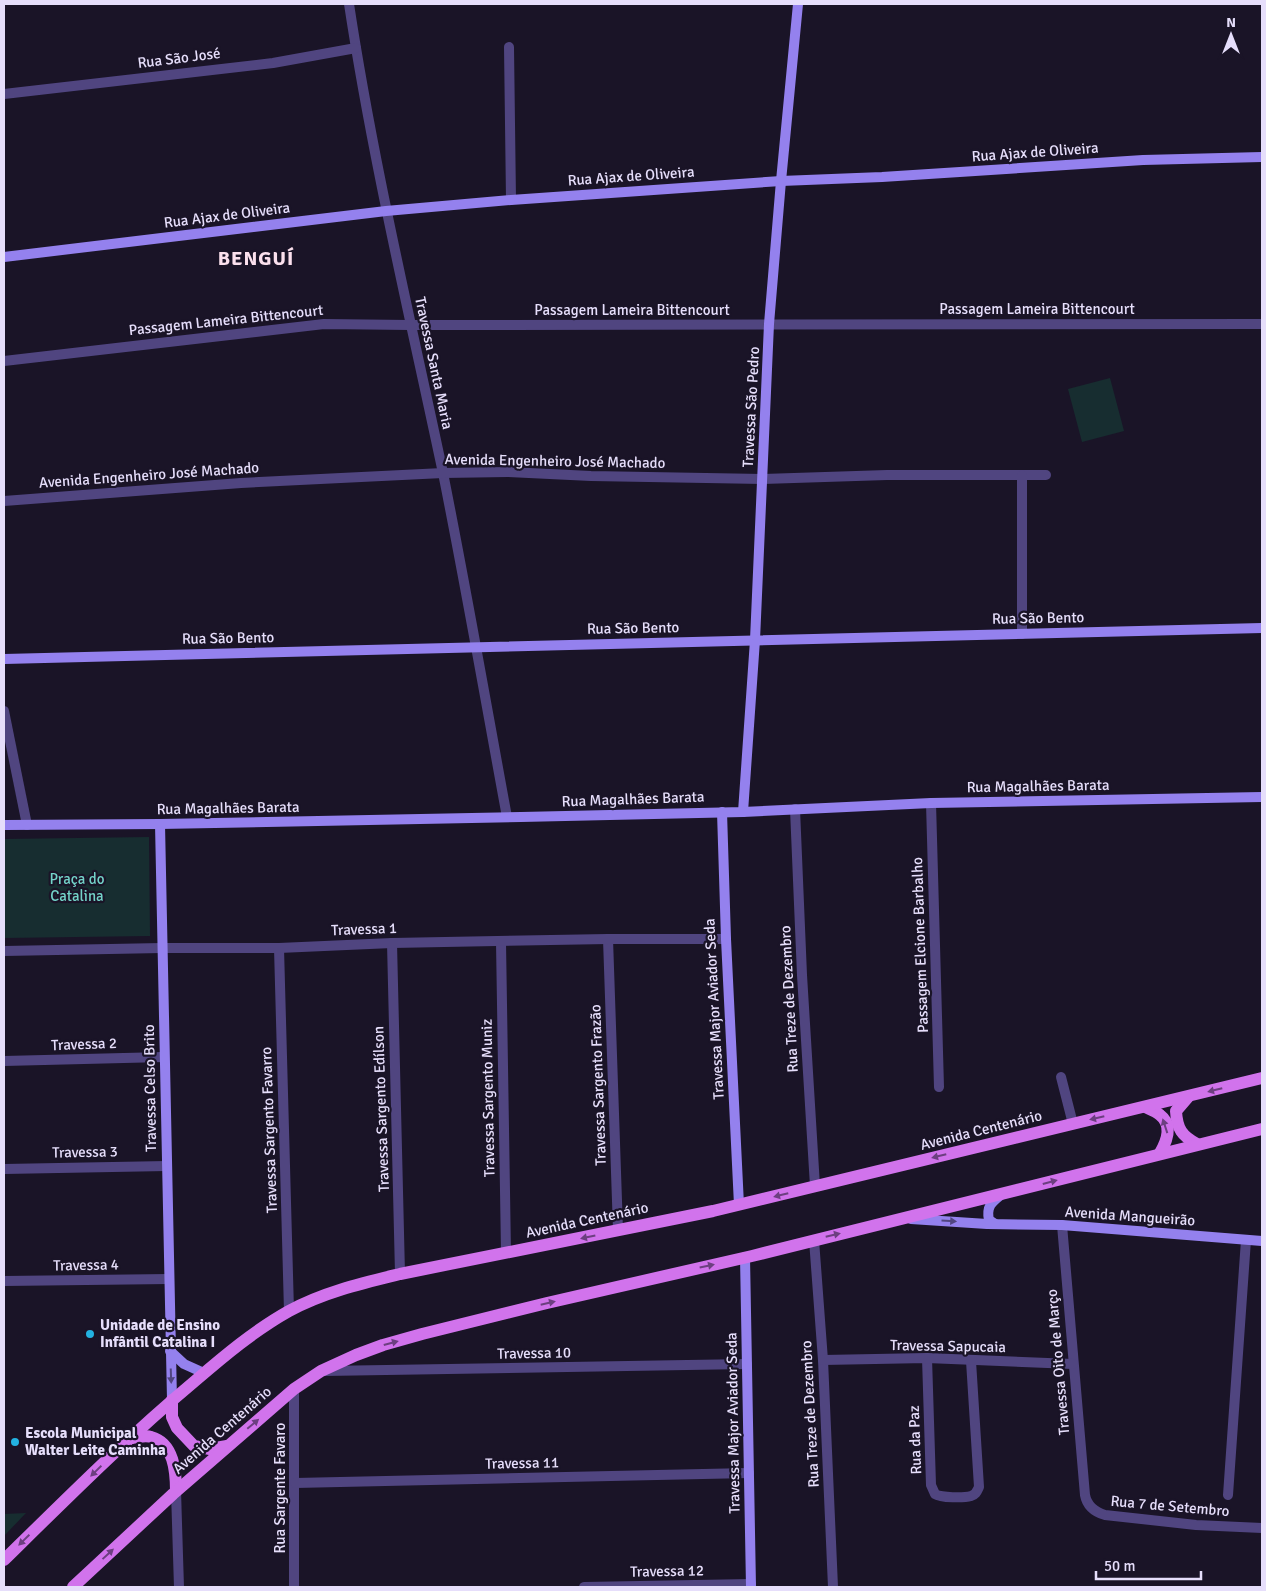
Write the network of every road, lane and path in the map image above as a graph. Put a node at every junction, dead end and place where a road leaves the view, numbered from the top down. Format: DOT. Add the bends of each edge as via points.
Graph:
graph roads {
  1 [pos="349,4"];
  2 [pos="798,4"];
  3 [pos="356,48"];
  4 [pos="509,48"];
  5 [pos="4,94"];
  6 [pos="1262,157"];
  7 [pos="781,181"];
  8 [pos="511,200"];
  9 [pos="386,211"];
  10 [pos="4,258"];
  11 [pos="769,324"];
  12 [pos="1262,324"];
  13 [pos="410,325"];
  14 [pos="4,361"];
  15 [pos="443,473"];
  16 [pos="1022,475"];
  17 [pos="1046,475"];
  18 [pos="763,479"];
  19 [pos="4,501"];
  20 [pos="1262,628"];
  21 [pos="1022,634"];
  22 [pos="755,640"];
  23 [pos="477,647"];
  24 [pos="4,659"];
  25 [pos="4,711"];
  26 [pos="1262,797"];
  27 [pos="931,803"];
  28 [pos="795,809"];
  29 [pos="722,812"];
  30 [pos="743,812"];
  31 [pos="507,817"];
  32 [pos="160,824"];
  33 [pos="4,825"];
  34 [pos="27,825"];
  35 [pos="608,939"];
  36 [pos="726,939"];
  37 [pos="501,942"];
  38 [pos="392,943"];
  39 [pos="162,948"];
  40 [pos="279,948"];
  41 [pos="4,951"];
  42 [pos="164,1057"];
  43 [pos="4,1061"];
  44 [pos="1061,1077"];
  45 [pos="1262,1078"];
  46 [pos="939,1087"];
  47 [pos="1188,1097"];
  48 [pos="1145,1107"];
  49 [pos="1073,1124"];
  50 [pos="1262,1129"];
  51 [pos="1197,1144"];
  52 [pos="1160,1153"];
  53 [pos="167,1166"];
  54 [pos="4,1169"];
  55 [pos="815,1186"];
  56 [pos="1003,1194"];
  57 [pos="739,1205"];
  58 [pos="903,1219"];
  59 [pos="995,1224"];
  60 [pos="1062,1225"];
  61 [pos="618,1230"];
  62 [pos="814,1240"];
  63 [pos="1246,1240"];
  64 [pos="1262,1241"];
  65 [pos="506,1254"];
  66 [pos="745,1257"];
  67 [pos="400,1274"];
  68 [pos="169,1279"];
  69 [pos="4,1281"];
  70 [pos="289,1311"];
  71 [pos="170,1351"];
  72 [pos="927,1358"];
  73 [pos="823,1360"];
  74 [pos="971,1361"];
  75 [pos="747,1364"];
  76 [pos="1073,1364"];
  77 [pos="321,1371"];
  78 [pos="204,1373"];
  79 [pos="294,1389"];
  80 [pos="172,1400"];
  81 [pos="132,1438"];
  82 [pos="228,1446"];
  83 [pos="749,1473"];
  84 [pos="295,1483"];
  85 [pos="176,1491"];
  86 [pos="1085,1495"];
  87 [pos="1228,1495"];
  88 [pos="1262,1528"];
  89 [pos="4,1560"];
  90 [pos="751,1586"];
  91 [pos="73,1587"];
  92 [pos="179,1587"];
  93 [pos="294,1587"];
  94 [pos="584,1587"];
  95 [pos="834,1587"];
  1 -- 3 [label="street, Travessa Santa Maria"];
  2 -- 7 [label="street, Travessa São Pedro"];
  3 -- 5 [label="street, Rua São José" via="273,63"];
  3 -- 9 [label="street, Travessa Santa Maria"];
  4 -- 8 [label="street"];
  6 -- 7 [label="street, Rua Ajax de Oliveira" via="1142,160 882,178"];
  7 -- 8 [label="street, Rua Ajax de Oliveira"];
  7 -- 11 [label="street, Travessa São Pedro"];
  8 -- 9 [label="street, Rua Ajax de Oliveira"];
  9 -- 10 [label="street, Rua Ajax de Oliveira"];
  9 -- 13 [label="street, Travessa Santa Maria"];
  11 -- 12 [label="street, Passagem Lameira Bittencourt"];
  11 -- 13 [label="street, Passagem Lameira Bittencourt"];
  11 -- 18 [label="street, Travessa São Pedro"];
  13 -- 14 [label="street, Passagem Lameira Bittencourt" via="324,324"];
  13 -- 15 [label="street, Travessa Santa Maria"];
  15 -- 18 [label="street, Avenida Engenheiro José Machado"];
  15 -- 19 [label="street, Avenida Engenheiro José Machado" via="241,483"];
  15 -- 23 [label="street, Travessa Santa Maria"];
  16 -- 17 [label="street, Avenida Engenheiro José Machado"];
  16 -- 18 [label="street, Avenida Engenheiro José Machado" via="887,474"];
  16 -- 21 [label="street"];
  18 -- 22 [label="street, Travessa São Pedro"];
  20 -- 21 [label="street, Rua São Bento"];
  21 -- 22 [label="street, Rua São Bento"];
  22 -- 23 [label="street, Rua São Bento"];
  22 -- 30 [label="street, Travessa São Pedro"];
  23 -- 24 [label="street, Rua São Bento"];
  23 -- 31 [label="street, Travessa Santa Maria"];
  25 -- 34 [label="street"];
  26 -- 27 [label="street, Rua Magalhães Barata"];
  27 -- 28 [label="street, Rua Magalhães Barata"];
  27 -- 46 [label="street, Passagem Elcione Barbalho"];
  28 -- 30 [label="street, Rua Magalhães Barata"];
  28 -- 55 [label="street, Rua Treze de Dezembro"];
  29 -- 30 [label="street, Rua Magalhães Barata"];
  29 -- 31 [label="street, Rua Magalhães Barata"];
  29 -- 36 [label="street, Travessa Major Aviador Seda"];
  31 -- 32 [label="street, Rua Magalhães Barata"];
  32 -- 34 [label="street, Rua Magalhães Barata"];
  32 -- 39 [label="street, Travessa Celso Brito"];
  33 -- 34 [label="street, Rua Magalhães Barata"];
  35 -- 36 [label="street, Travessa 1"];
  35 -- 37 [label="street, Travessa 1"];
  35 -- 61 [label="street, Travessa Sargento Frazão"];
  36 -- 57 [label="street, Travessa Major Aviador Seda"];
  37 -- 38 [label="street, Travessa 1"];
  37 -- 65 [label="street, Travessa Sargento Muniz"];
  38 -- 40 [label="street, Travessa 1"];
  38 -- 67 [label="street, Travessa Sargento Edílson"];
  39 -- 40 [label="street, Travessa 1"];
  39 -- 41 [label="street, Travessa 1"];
  39 -- 42 [label="street, Travessa Celso Brito"];
  40 -- 70 [label="street, Travessa Sargento Favarro"];
  42 -- 43 [label="street, Travessa 2"];
  42 -- 53 [label="street, Travessa Celso Brito"];
  44 -- 49 [label="street"];
  45 -- 47 [label="main road, Avenida Centenário, one-way"];
  47 -- 48 [label="main road, Avenida Centenário"];
  47 -- 51 [label="main road" via="1176,1111 1176,1123 1183,1134"];
  48 -- 49 [label="main road, Avenida Centenário, one-way"];
  52 -- 48 [label="main road, one-way" via="1168,1139 1167,1127 1161,1115"];
  49 -- 55 [label="main road, Avenida Centenário, one-way"];
  50 -- 51 [label="main road, Avenida Centenário"];
  51 -- 52 [label="main road, Avenida Centenário"];
  56 -- 52 [label="main road, Avenida Centenário, one-way"];
  53 -- 54 [label="street, Travessa 3"];
  53 -- 68 [label="street, Travessa Celso Brito"];
  55 -- 57 [label="main road, Avenida Centenário, one-way"];
  56 -- 58 [label="main road, Avenida Centenário"];
  56 -- 59 [label="street" via="988,1208 989,1220"];
  57 -- 61 [label="main road, Avenida Centenário"];
  58 -- 59 [label="street, Avenida Mangueirão, one-way"];
  62 -- 58 [label="main road, Avenida Centenário, one-way"];
  59 -- 60 [label="street, Avenida Mangueirão"];
  60 -- 63 [label="street, Avenida Mangueirão"];
  60 -- 76 [label="street, Travessa Oito de Março"];
  61 -- 65 [label="main road, Avenida Centenário, one-way"];
  62 -- 66 [label="main road, Avenida Centenário"];
  62 -- 73 [label="street, Rua Treze de Dezembro"];
  63 -- 64 [label="street, Avenida Mangueirão"];
  63 -- 87 [label="street"];
  65 -- 67 [label="main road, Avenida Centenário"];
  66 -- 75 [label="street, Travessa Major Aviador Seda"];
  77 -- 66 [label="main road, Avenida Centenário, one-way" via="356,1355 414,1336"];
  67 -- 70 [label="main road, Avenida Centenário" via="328,1294"];
  68 -- 69 [label="street, Travessa 4"];
  68 -- 71 [label="street, Travessa Celso Brito"];
  70 -- 78 [label="main road, Avenida Centenário"];
  71 -- 78 [label="street" via="184,1364"];
  71 -- 80 [label="street, Travessa Celso Brito, one-way"];
  72 -- 73 [label="street, Travessa Sapucaia"];
  72 -- 74 [label="street, Travessa Sapucaia"];
  72 -- 74 [label="street, Rua da Paz" via="931,1485 940,1497 971,1496 979,1487"];
  73 -- 95 [label="street, Rua Treze de Dezembro"];
  74 -- 76 [label="street, Travessa Sapucaia"];
  75 -- 77 [label="street, Travessa 10"];
  75 -- 83 [label="street, Travessa Major Aviador Seda"];
  76 -- 86 [label="street, Travessa Oito de Março"];
  77 -- 79 [label="main road, Avenida Centenário"];
  78 -- 80 [label="main road, Avenida Centenário"];
  82 -- 79 [label="main road, Avenida Centenário, one-way"];
  79 -- 84 [label="street, Rua Sargente Favaro"];
  80 -- 81 [label="main road, Avenida Centenário"];
  80 -- 82 [label="main road" via="172,1416 177,1428 194,1446 210,1449"];
  81 -- 85 [label="main road" via="150,1436 164,1444 175,1465"];
  81 -- 89 [label="main road, Avenida Centenário, one-way"];
  82 -- 85 [label="main road, Avenida Centenário"];
  83 -- 84 [label="street, Travessa 11"];
  83 -- 90 [label="street, Travessa Major Aviador Seda"];
  84 -- 93 [label="street, Rua Sargente Favaro"];
  91 -- 85 [label="main road, Avenida Centenário, one-way"];
  85 -- 92 [label="street"];
  86 -- 88 [label="street, Rua 7 de Setembro" via="1093,1509 1105,1515"];
  90 -- 94 [label="street, Travessa 12"];
}
